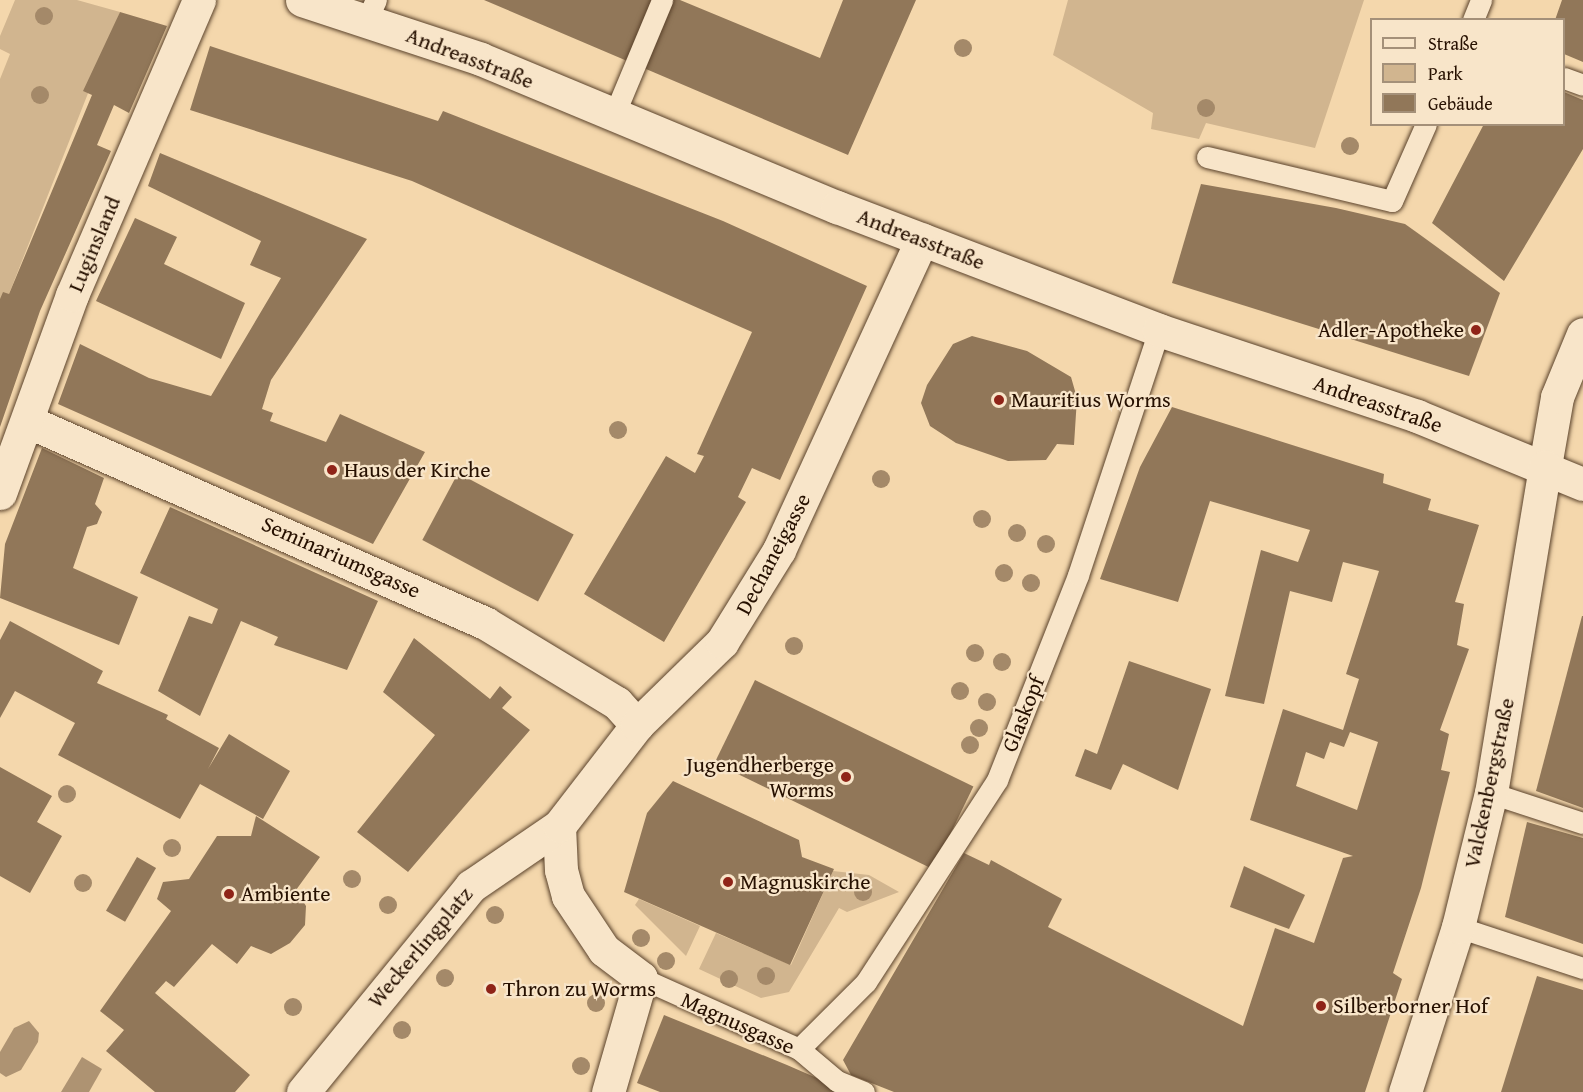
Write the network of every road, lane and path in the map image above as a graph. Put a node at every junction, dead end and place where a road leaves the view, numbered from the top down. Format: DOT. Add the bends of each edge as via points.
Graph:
graph roads {
  1 [pos="199,0"];
  2 [pos="302,0"];
  3 [pos="662,0"];
  4 [pos="1481,0"];
  5 [pos="371,10"];
  6 [pos="1474,18"];
  7 [pos="1565,79"];
  8 [pos="1583,85"];
  9 [pos="614,115"];
  10 [pos="1425,126"];
  11 [pos="1208,157"];
  12 [pos="922,239"];
  13 [pos="1159,330"];
  14 [pos="1583,334"];
  15 [pos="27,421"];
  16 [pos="1545,466"];
  17 [pos="1583,484"];
  18 [pos="0,493"];
  19 [pos="637,726"];
  20 [pos="1491,793"];
  21 [pos="1583,823"];
  22 [pos="559,826"];
  23 [pos="1458,927"];
  24 [pos="1583,968"];
  25 [pos="641,978"];
  26 [pos="799,1049"];
  27 [pos="303,1092"];
  28 [pos="608,1092"];
  29 [pos="864,1092"];
  30 [pos="1405,1092"];
  1 -- 15 [label="street, Luginsland" via="72,295"];
  2 -- 5 [label="street, Andreasstraße"];
  3 -- 9 [label="lane"];
  4 -- 6 [label="lane"];
  5 -- 9 [label="street, Andreasstraße"];
  7 -- 8 [label="lane"];
  9 -- 12 [label="street, Andreasstraße"];
  10 -- 11 [label="lane" via="1392,201"];
  12 -- 13 [label="street, Andreasstraße"];
  12 -- 19 [label="street, Dechaneigasse" via="779,550 748,606 705,663"];
  13 -- 16 [label="street, Andreasstraße" via="1417,416"];
  13 -- 26 [label="lane, Glaskopf" via="1074,585 997,780 866,982"];
  14 -- 16 [label="street, Valckenbergstraße" via="1557,397"];
  15 -- 18 [label="street, Luginsland"];
  15 -- 19 [label="street, Seminariumsgasse" via="485,623 617,703"];
  16 -- 17 [label="street, Andreasstraße"];
  16 -- 20 [label="street, Valckenbergstraße"];
  19 -- 22 [label="street, Dechaneigasse"];
  20 -- 21 [label="lane"];
  20 -- 23 [label="street, Valckenbergstraße"];
  22 -- 25 [label="street, Magnusgasse" via="561,870 568,896 604,950"];
  22 -- 27 [label="street, Weckerlingplatz" via="471,886"];
  23 -- 24 [label="lane"];
  23 -- 30 [label="street, Valckenbergstraße"];
  25 -- 26 [label="lane, Magnusgasse"];
  25 -- 28 [label="street"];
  26 -- 29 [label="lane, Magnusgasse" via="837,1081"];
}
